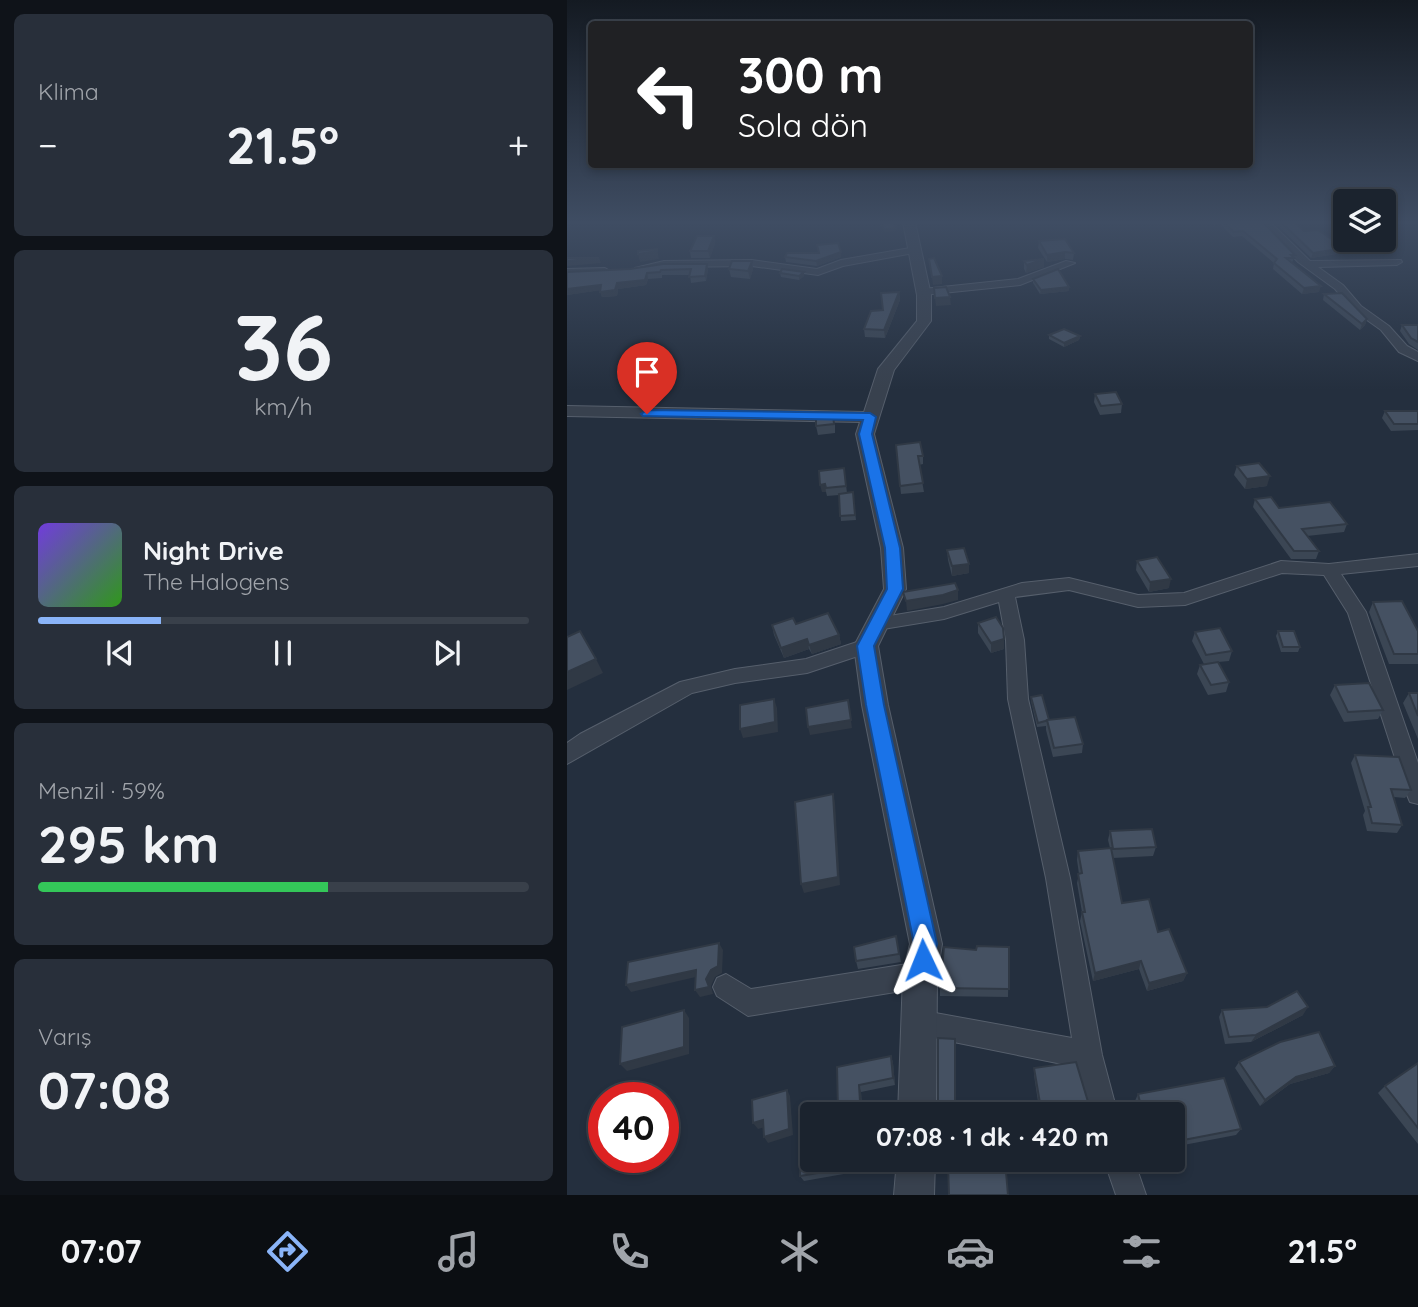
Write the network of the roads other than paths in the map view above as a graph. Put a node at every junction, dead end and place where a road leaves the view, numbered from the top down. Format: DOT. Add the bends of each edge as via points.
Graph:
graph roads {
  1 [pos="921,278"];
  2 [pos="1031,278"];
  3 [pos="1327,278"];
  4 [pos="923,292"];
  5 [pos="1418,357"];
  6 [pos="567,411"];
  7 [pos="870,417"];
  8 [pos="1418,560"];
  9 [pos="1329,570"];
  10 [pos="1006,594"];
  11 [pos="877,624"];
  12 [pos="866,646"];
  13 [pos="567,755"];
  14 [pos="1418,795"];
  15 [pos="920,975"];
  16 [pos="726,988"];
  17 [pos="919,1023"];
  18 [pos="1088,1055"];
  19 [pos="917,1102"];
  20 [pos="1101,1102"];
  21 [pos="915,1172"];
  22 [pos="1123,1172"];
  23 [pos="913,1195"];
  24 [pos="1131,1195"];
  1 -- 4 [label="street"];
  2 -- 4 [label="street"];
  3 -- 5 [label="street" via="1403,349"];
  4 -- 7 [label="street" via="924,321 886,369"];
  6 -- 7 [label="street"];
  7 -- 11 [label="street" via="865,434 892,548 895,589"];
  8 -- 9 [label="street"];
  9 -- 10 [label="street" via="1281,567 1185,599 1138,601 1069,584"];
  9 -- 14 [label="street" via="1357,612"];
  10 -- 11 [label="street" via="944,613"];
  10 -- 18 [label="street" via="1015,639 1018,699 1058,878"];
  11 -- 12 [label="street"];
  12 -- 13 [label="street" via="807,666 687,687"];
  12 -- 15 [label="street" via="926,944"];
  15 -- 16 [label="street" via="748,1003"];
  15 -- 17 [label="street"];
  17 -- 18 [label="street"];
  17 -- 19 [label="street"];
  18 -- 20 [label="street"];
  21 -- 23 [label="street"];
  22 -- 24 [label="street"];
}
